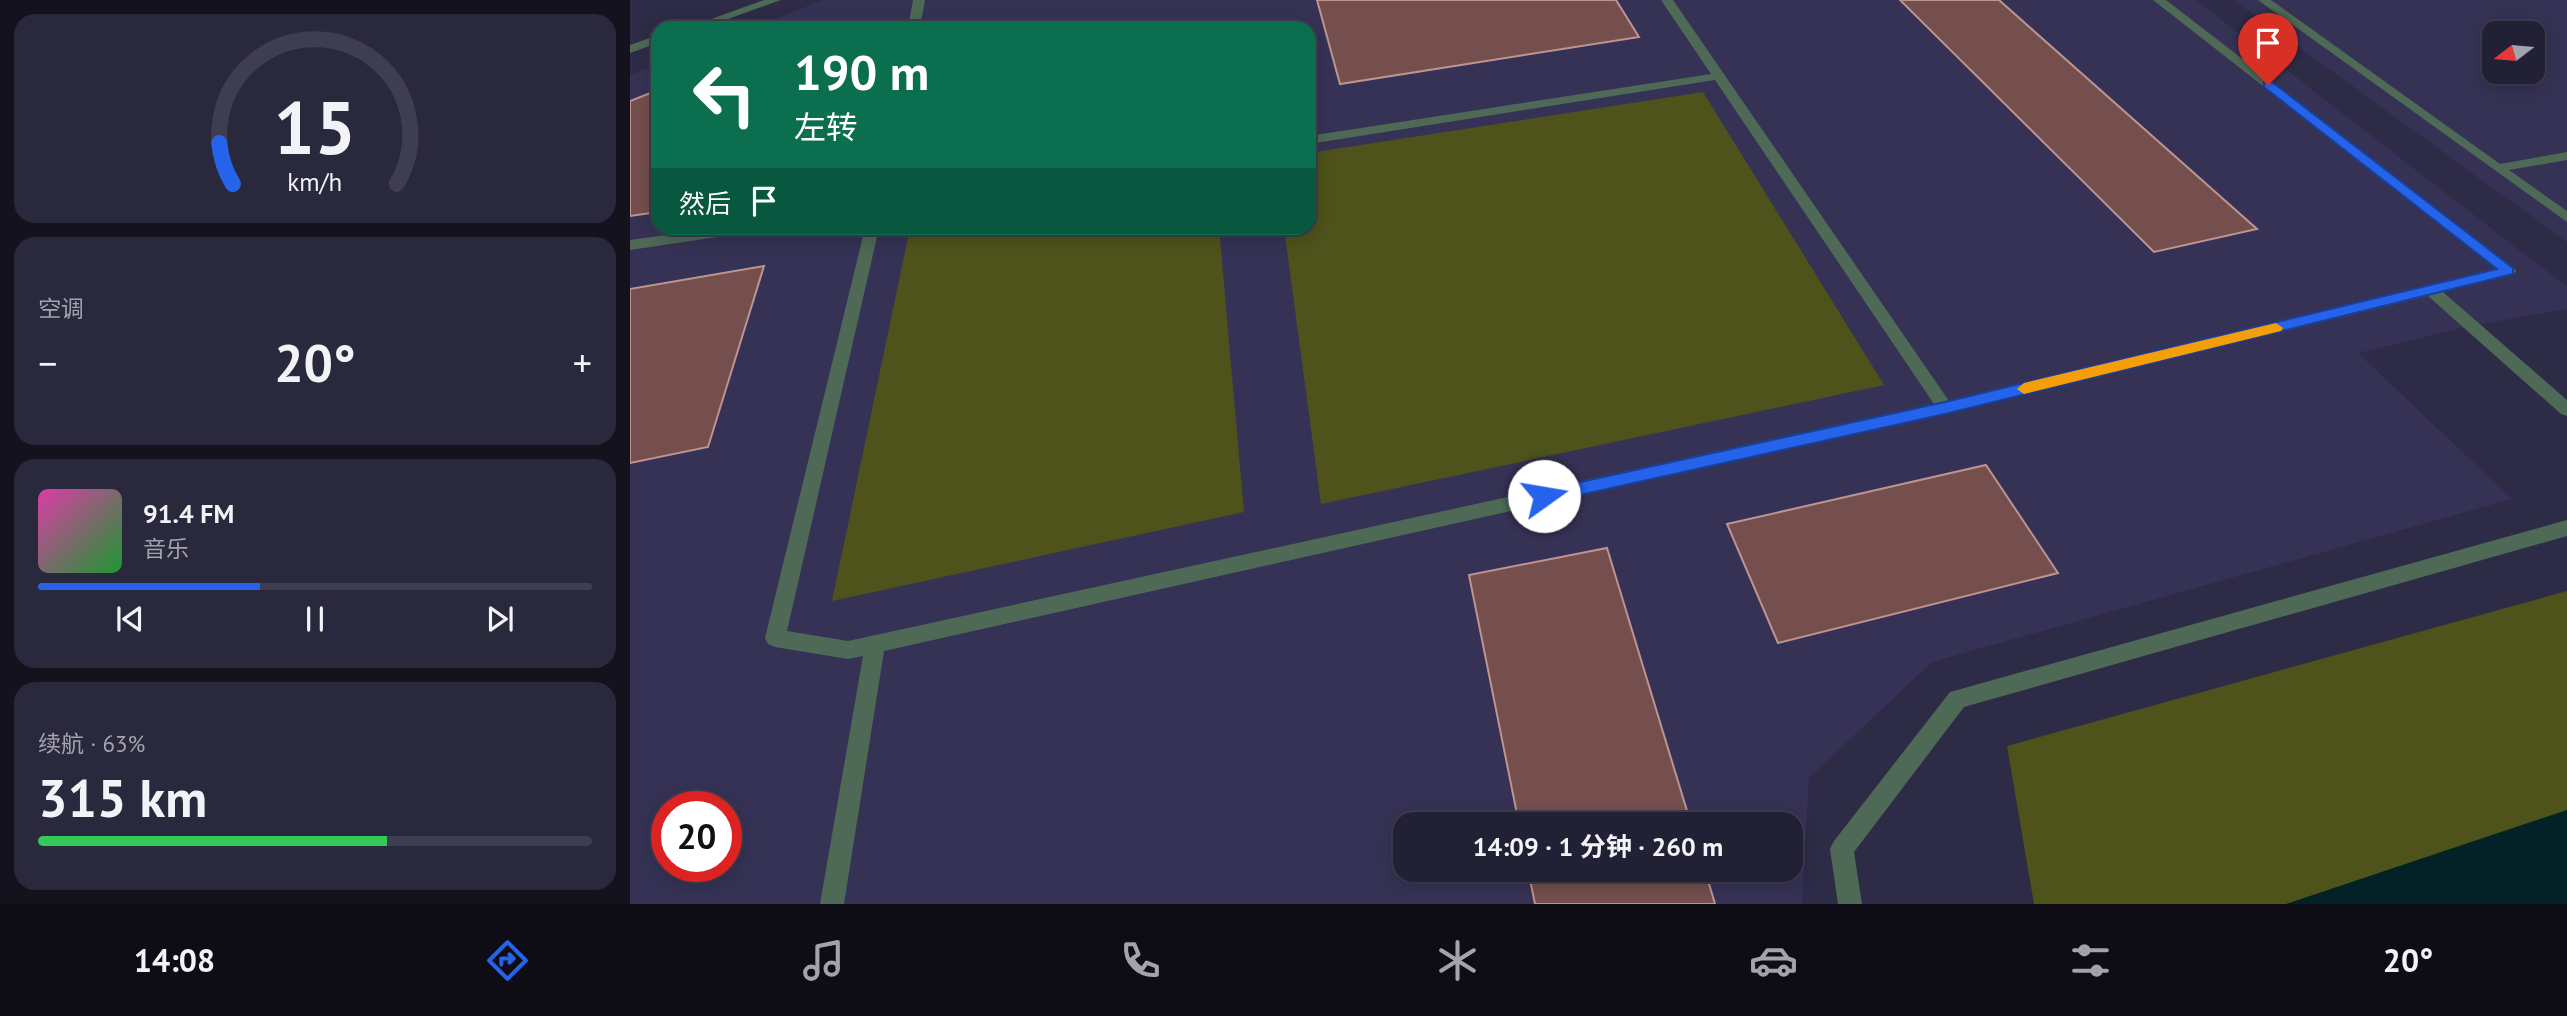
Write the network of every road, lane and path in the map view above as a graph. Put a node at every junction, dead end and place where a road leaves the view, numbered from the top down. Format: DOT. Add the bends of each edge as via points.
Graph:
graph roads {
  1 [pos="775,0"];
  2 [pos="919,0"];
  3 [pos="1667,0"];
  4 [pos="2159,0"];
  5 [pos="2264,0"];
  6 [pos="713,21"];
  7 [pos="915,21"];
  8 [pos="651,42"];
  9 [pos="630,49"];
  10 [pos="1719,76"];
  11 [pos="1316,139"];
  12 [pos="2567,156"];
  13 [pos="2498,169"];
  14 [pos="2567,218"];
  15 [pos="697,235"];
  16 [pos="870,235"];
  17 [pos="630,245"];
  18 [pos="2431,290"];
  19 [pos="1945,408"];
  20 [pos="2567,410"];
  21 [pos="2567,528"];
  22 [pos="876,644"];
  23 [pos="832,904"];
  24 [pos="1850,904"];
  1 -- 6 [label="street"];
  2 -- 7 [label="street"];
  3 -- 10 [label="street"];
  4 -- 18 [label="street" via="2509,271"];
  5 -- 13 [label="street"];
  8 -- 9 [label="street"];
  10 -- 11 [label="street"];
  10 -- 19 [label="street"];
  12 -- 13 [label="street"];
  13 -- 14 [label="street"];
  15 -- 17 [label="street"];
  16 -- 22 [label="street" via="775,638 848,650"];
  18 -- 19 [label="street"];
  18 -- 20 [label="street"];
  19 -- 22 [label="street"];
  21 -- 24 [label="street" via="1957,699 1842,849"];
  22 -- 23 [label="street"];
}
